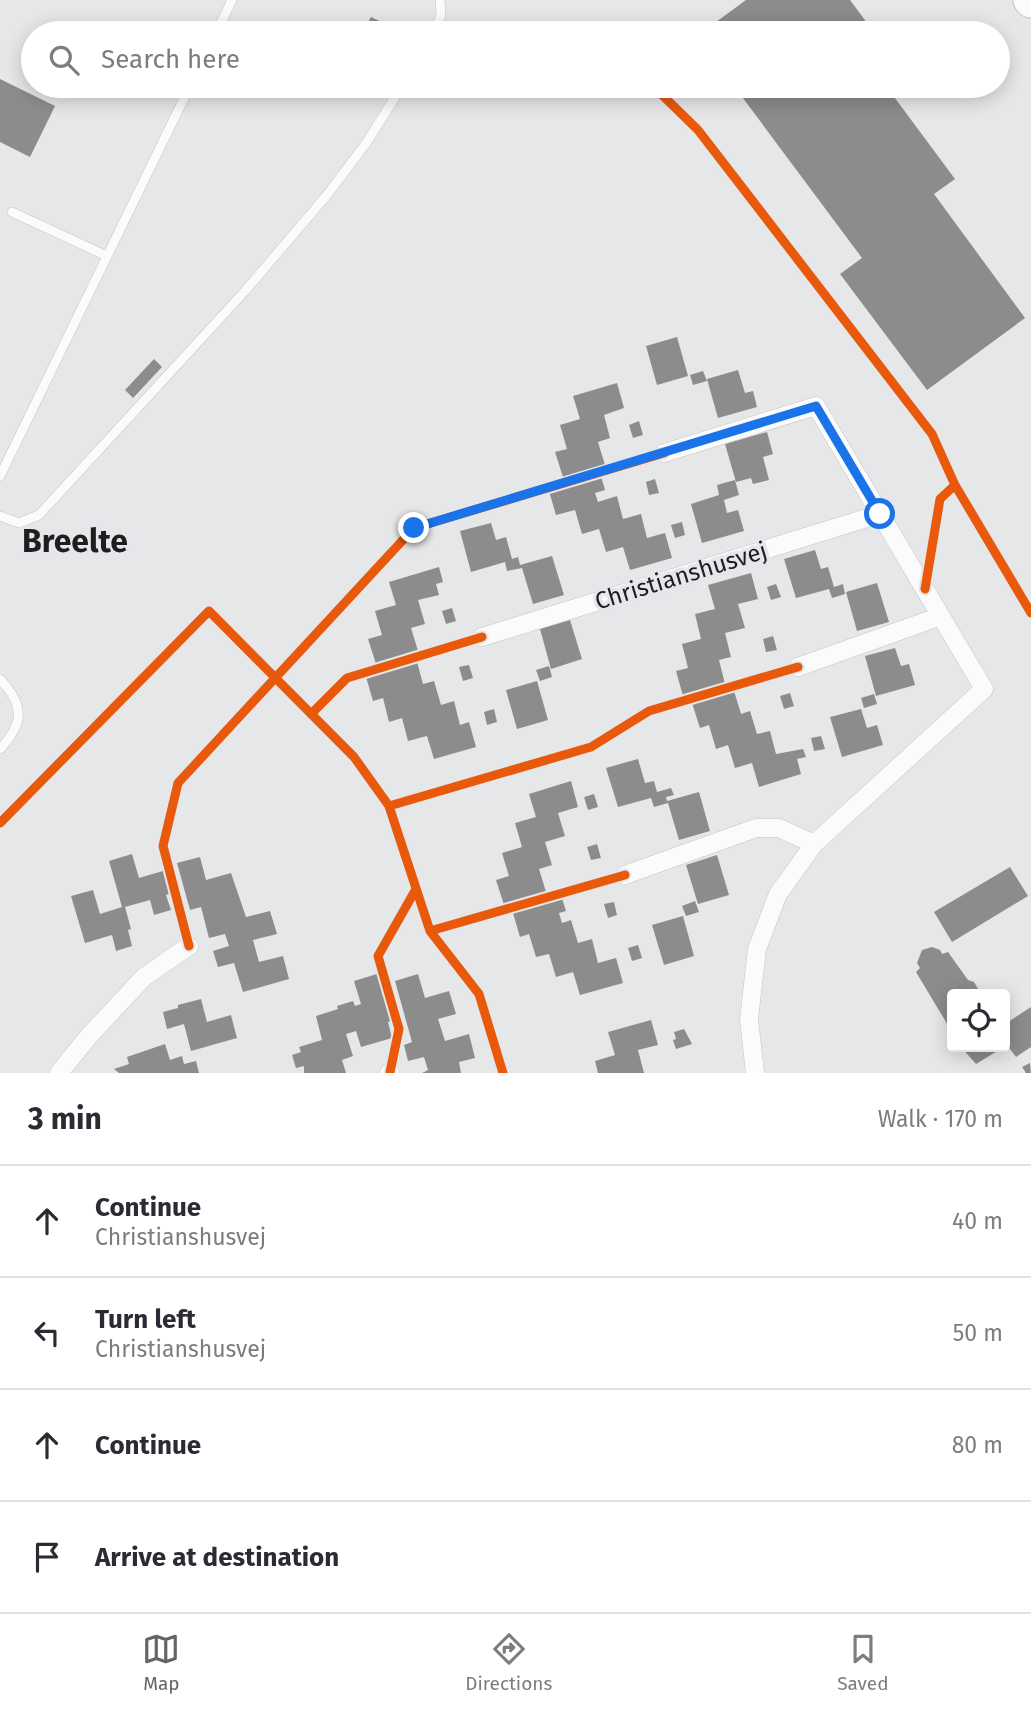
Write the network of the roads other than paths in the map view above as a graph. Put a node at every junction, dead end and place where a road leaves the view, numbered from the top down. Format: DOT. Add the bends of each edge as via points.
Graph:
graph roads {
  1 [pos="232,0"];
  2 [pos="440,0"];
  3 [pos="222,21"];
  4 [pos="439,21"];
  5 [pos="184,98"];
  6 [pos="394,98"];
  7 [pos="12,212"];
  8 [pos="107,256"];
  9 [pos="664,453"];
  10 [pos="0,476"];
  11 [pos="880,514"];
  12 [pos="0,516"];
  13 [pos="941,616"];
  14 [pos="482,637"];
  15 [pos="798,667"];
  16 [pos="0,679"];
  17 [pos="0,749"];
  18 [pos="814,844"];
  19 [pos="625,875"];
  20 [pos="188,946"];
  21 [pos="59,1073"];
  22 [pos="755,1073"];
  1 -- 3 [label="lane"];
  2 -- 4 [label="lane"];
  5 -- 8 [label="lane"];
  6 -- 12 [label="lane" via="327,195 39,515 19,523"];
  7 -- 8 [label="lane"];
  8 -- 10 [label="lane"];
  9 -- 11 [label="street" via="816,406"];
  11 -- 13 [label="street"];
  11 -- 14 [label="street, Christianshusvej"];
  13 -- 15 [label="street"];
  13 -- 18 [label="street" via="984,689"];
  16 -- 17 [label="lane" via="15,695 19,710 18,724"];
  18 -- 19 [label="street" via="779,828 756,828"];
  18 -- 22 [label="street" via="778,894 757,949 749,1019"];
  20 -- 21 [label="street" via="144,977"];
}
